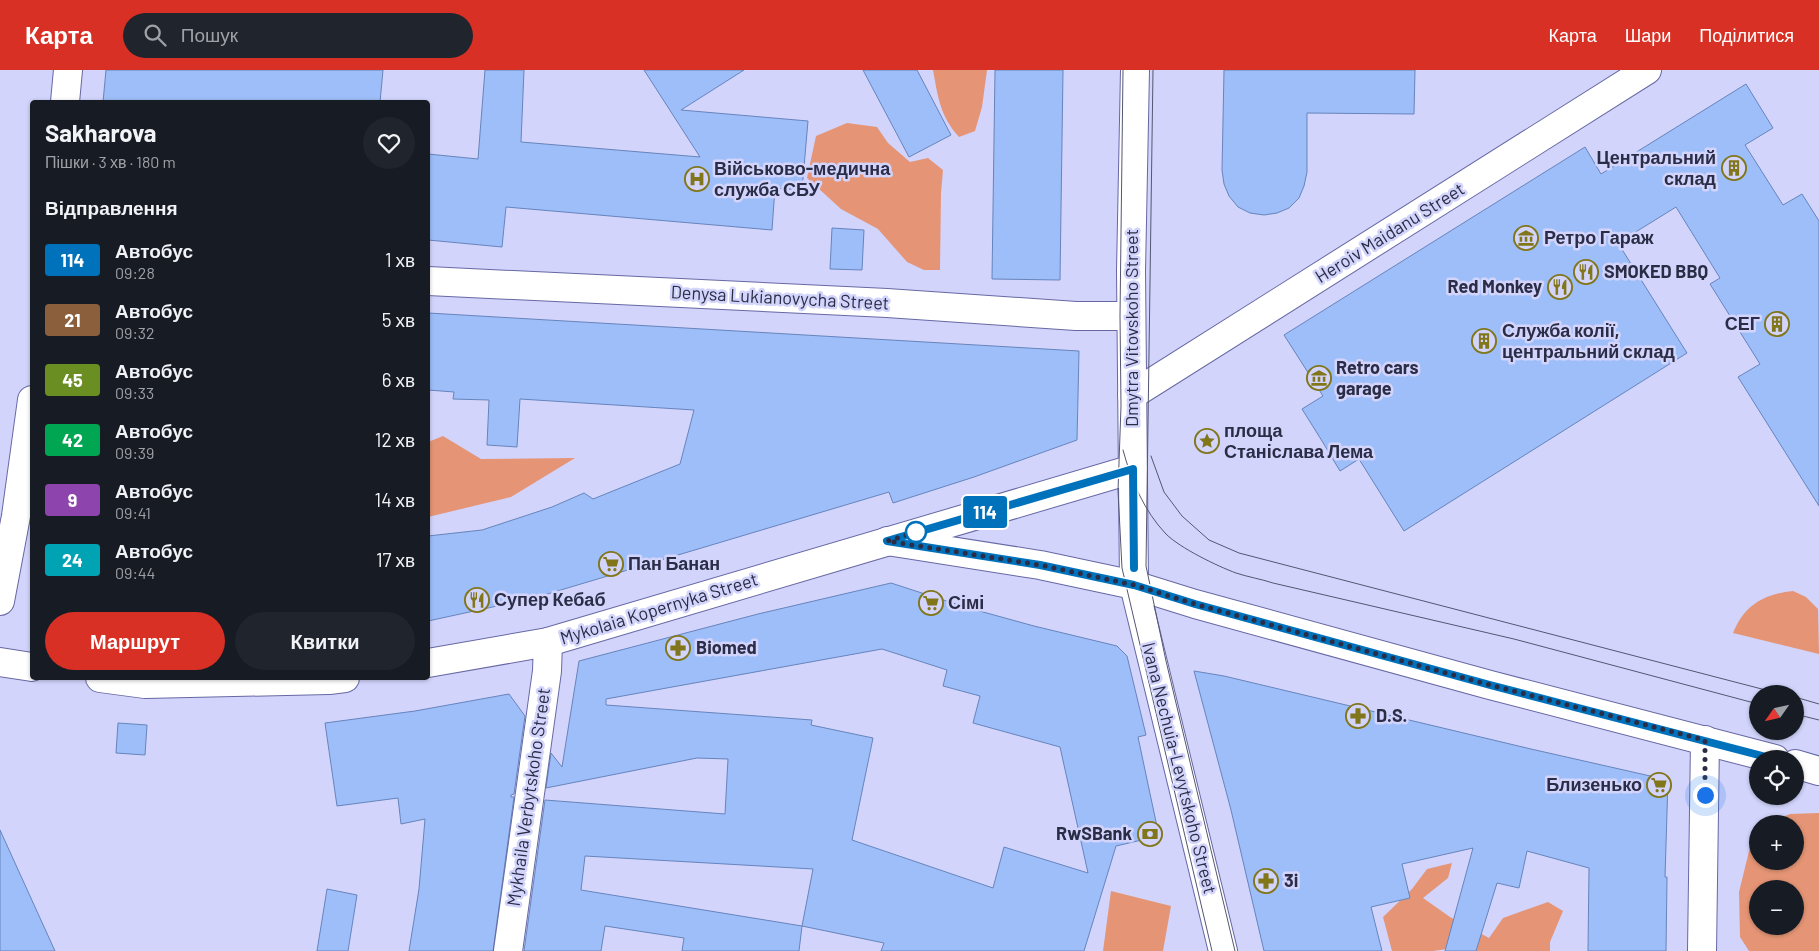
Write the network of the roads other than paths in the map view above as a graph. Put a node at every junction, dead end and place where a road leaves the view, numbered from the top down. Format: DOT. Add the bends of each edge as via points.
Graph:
graph roads {
  1 [pos="68,70"];
  2 [pos="1135,70"];
  3 [pos="1647,70"];
  4 [pos="65,100"];
  5 [pos="430,281"];
  6 [pos="1131,316"];
  7 [pos="1132,395"];
  8 [pos="30,414"];
  9 [pos="1133,469"];
  10 [pos="887,541"];
  11 [pos="1134,585"];
  12 [pos="0,602"];
  13 [pos="548,642"];
  14 [pos="0,662"];
  15 [pos="430,663"];
  16 [pos="30,667"];
  17 [pos="115,680"];
  18 [pos="329,680"];
  19 [pos="1705,740"];
  20 [pos="1749,752"];
  21 [pos="1804,767"];
  22 [pos="1819,771"];
  23 [pos="508,951"];
  24 [pos="1223,951"];
  25 [pos="1702,951"];
  1 -- 4 [label="main road"];
  2 -- 6 [label="main road, Dmytra Vitovskoho Street"];
  3 -- 7 [label="main road, Heroiv Maidanu Street"];
  5 -- 6 [label="main road, Denysa Lukianovycha Street" via="1076,316"];
  6 -- 7 [label="main road, Dmytra Vitovskoho Street"];
  7 -- 9 [label="main road, Dmytra Vitovskoho Street"];
  8 -- 12 [label="main road"];
  9 -- 10 [label="main road, Mykolaia Kopernyka Street"];
  9 -- 11 [label="main road, Dmytra Vitovskoho Street"];
  10 -- 11 [label="main road, Mykolaia Kopernyka Street" via="1040,565"];
  10 -- 13 [label="main road, Mykolaia Kopernyka Street"];
  11 -- 19 [label="main road, Mykolaia Kopernyka Street" via="1480,682"];
  11 -- 24 [label="main road, Ivana Nechuia-Levytskoho Street"];
  13 -- 15 [label="main road, Mykolaia Kopernyka Street"];
  13 -- 23 [label="main road, Mykhaila Verbytskoho Street" via="547,671"];
  14 -- 16 [label="main road"];
  17 -- 18 [label="main road" via="145,684"];
  19 -- 20 [label="main road, Mykolaia Kopernyka Street"];
  19 -- 25 [label="main road"];
  21 -- 22 [label="main road"];
}
